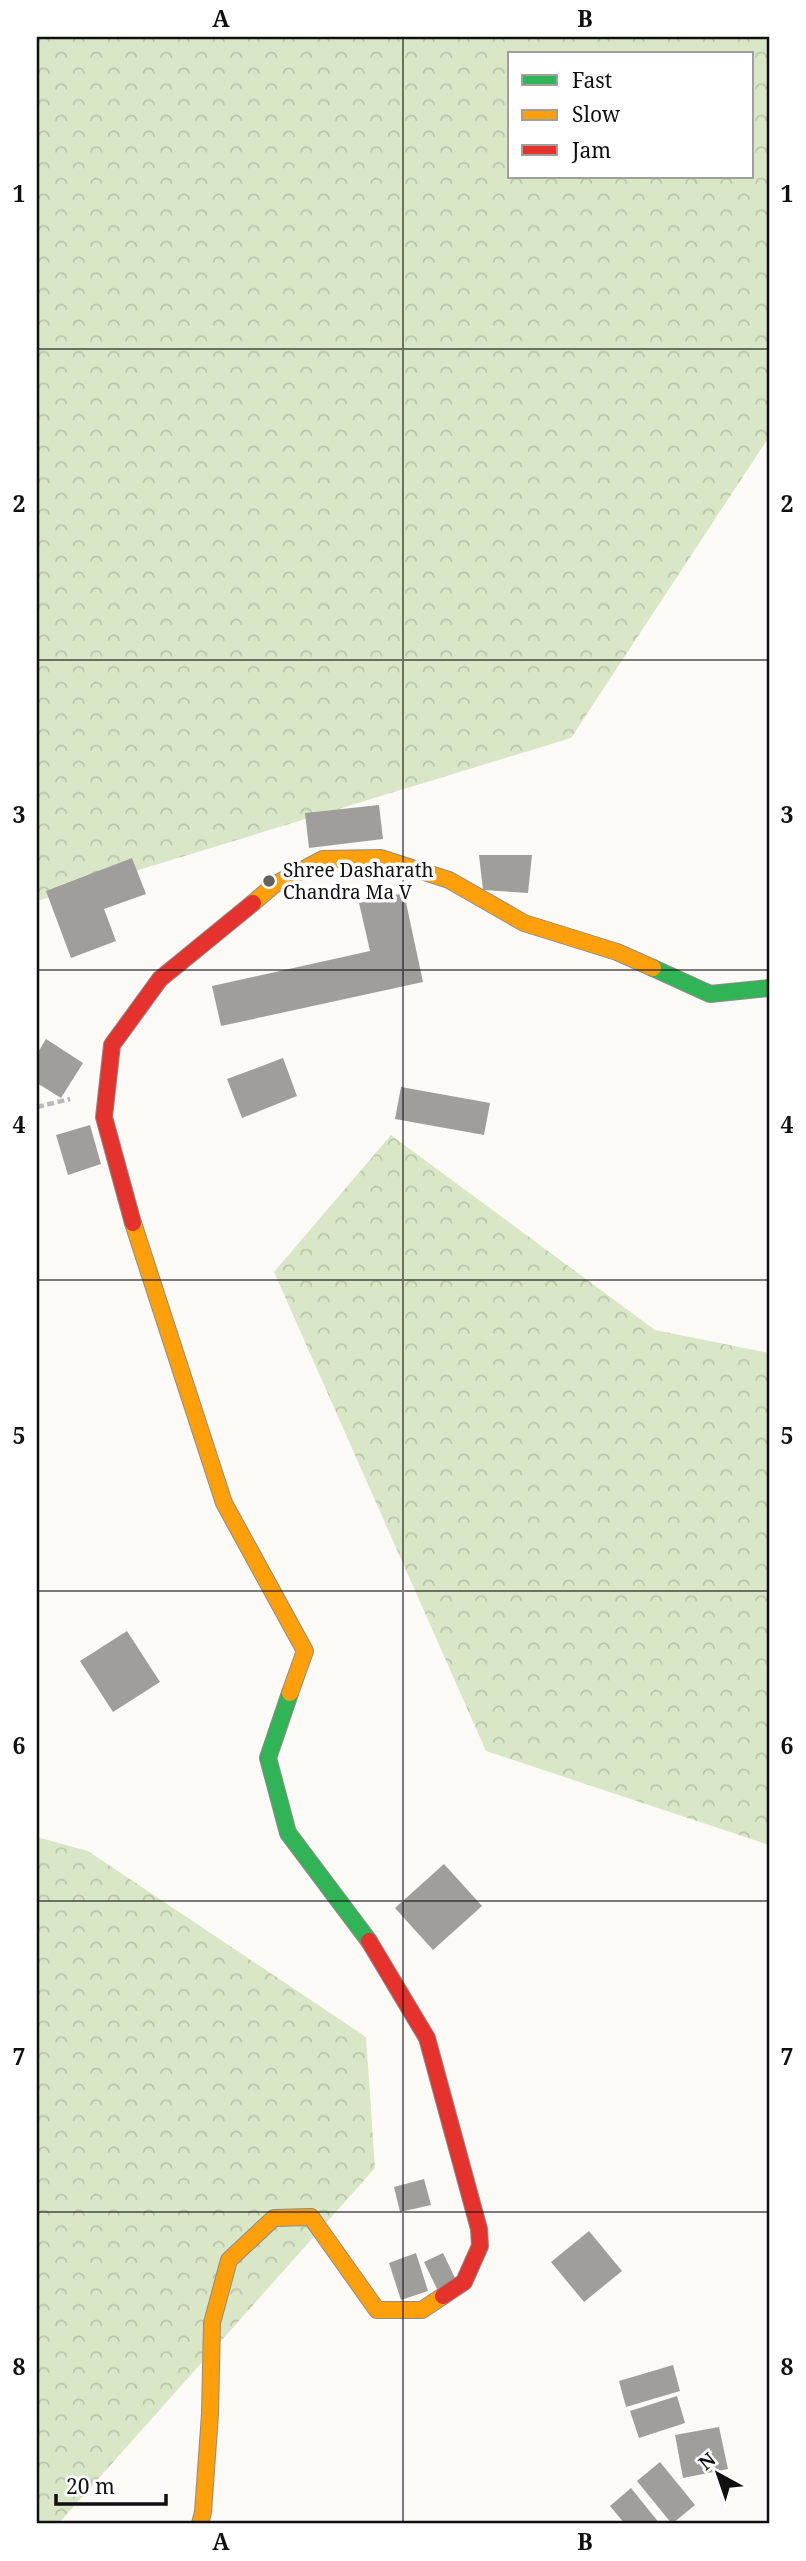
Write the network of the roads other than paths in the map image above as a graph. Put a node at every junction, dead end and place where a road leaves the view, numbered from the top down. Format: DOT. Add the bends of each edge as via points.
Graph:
graph roads {
  1 [pos="769,988"];
  2 [pos="200,2524"];
  1 -- 2 [label="street" via="710,995 617,952 524,923 449,880 381,858 323,859 274,885 160,979 112,1045 104,1117 142,1256 224,1503 305,1651 268,1758 288,1833 368,1940 427,2038 479,2229 480,2246 464,2282 422,2310 377,2310 311,2217 274,2218 229,2260 212,2323"];
}
